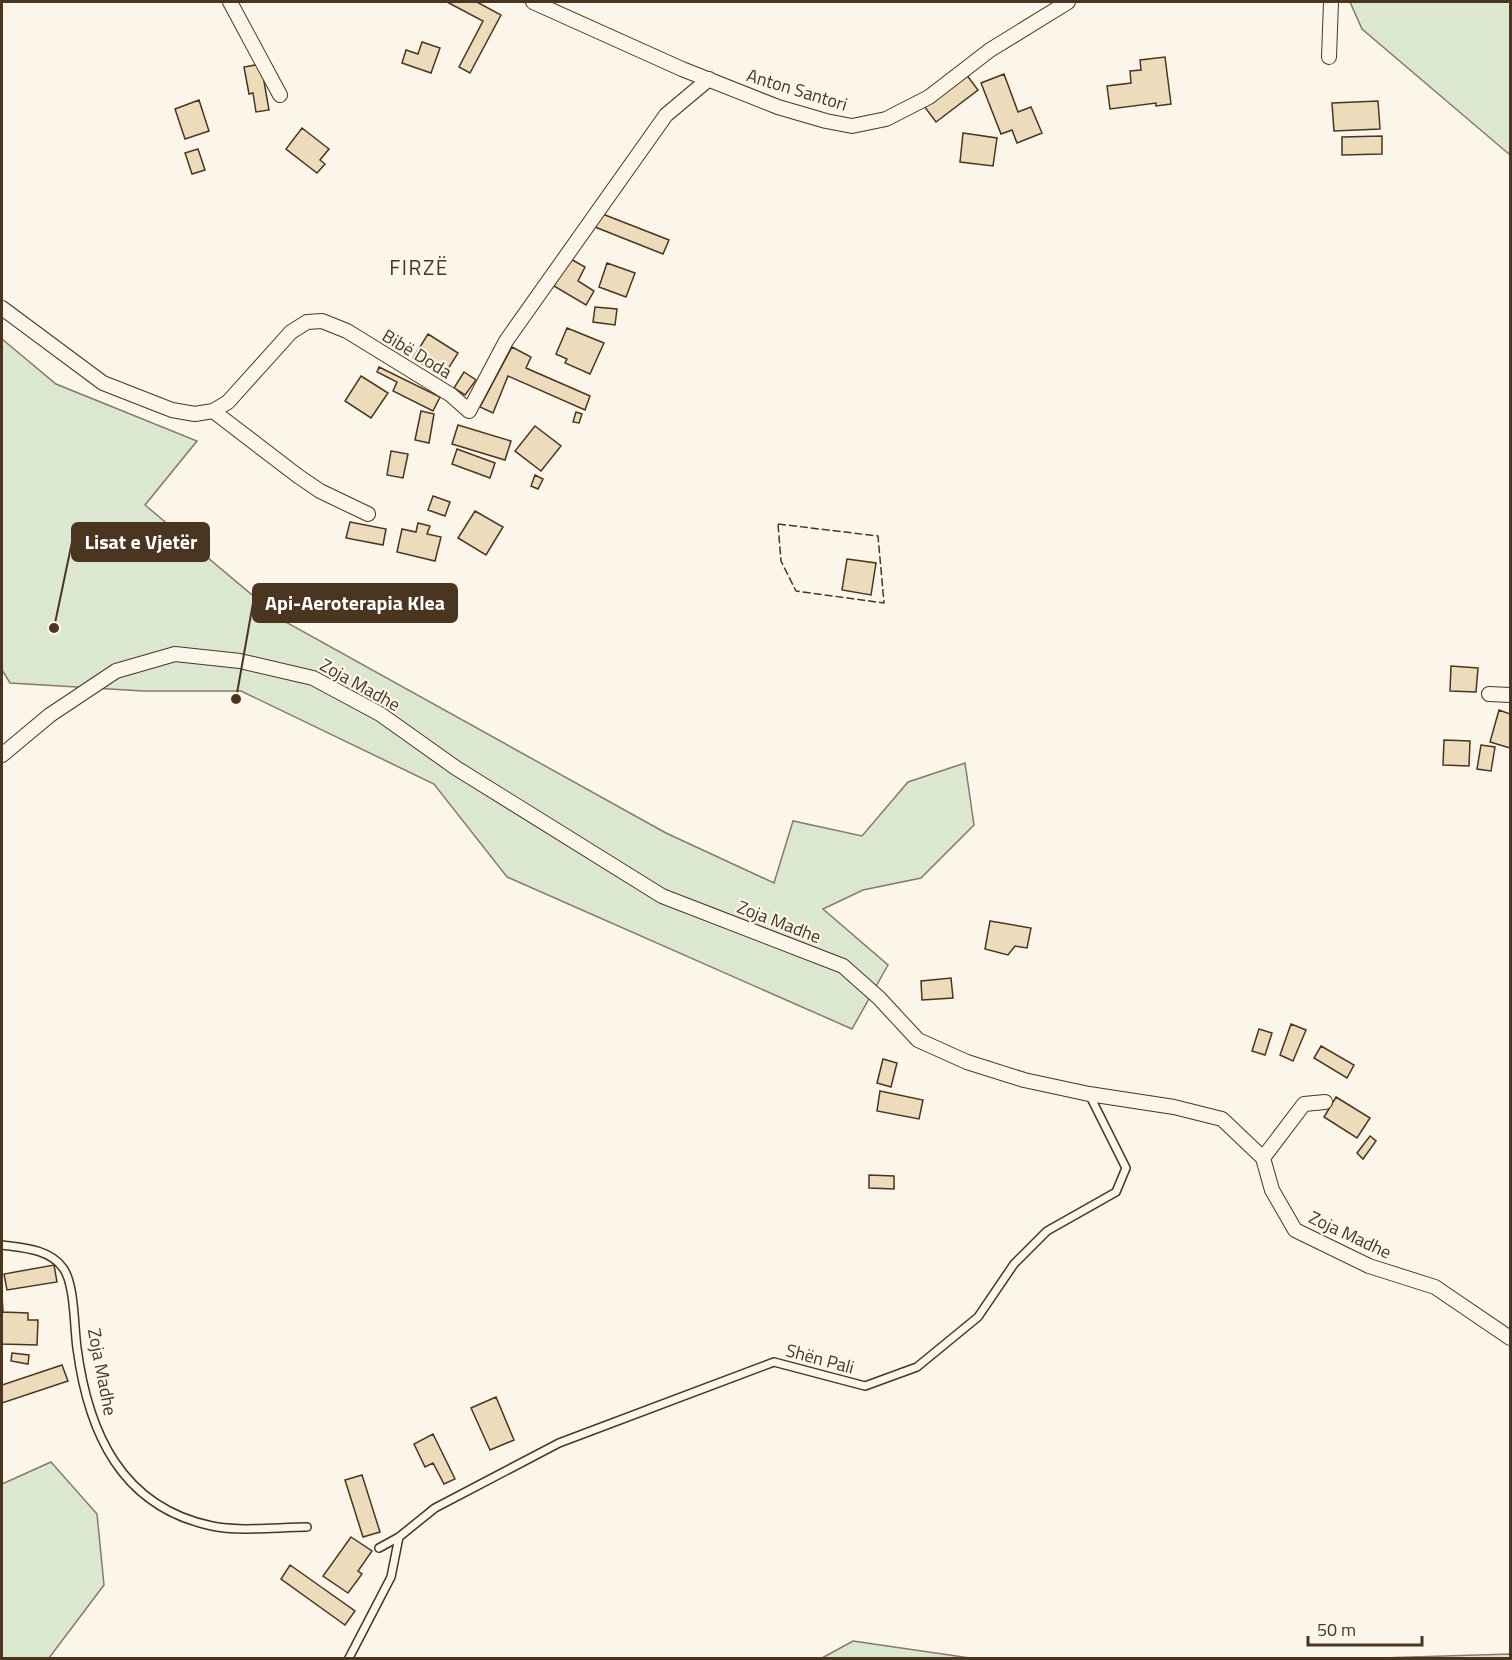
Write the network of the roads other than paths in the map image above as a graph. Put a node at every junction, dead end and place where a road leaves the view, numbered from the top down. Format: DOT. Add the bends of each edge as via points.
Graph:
graph roads {
  1 [pos="230,2"];
  2 [pos="533,2"];
  3 [pos="1068,2"];
  4 [pos="1331,2"];
  5 [pos="1329,57"];
  6 [pos="709,79"];
  7 [pos="280,95"];
  8 [pos="2,308"];
  9 [pos="213,411"];
  10 [pos="368,514"];
  11 [pos="1489,694"];
  12 [pos="1510,695"];
  13 [pos="2,755"];
  14 [pos="1089,1094"];
  15 [pos="1325,1102"];
  16 [pos="1263,1158"];
  17 [pos="2,1245"];
  18 [pos="1510,1338"];
  19 [pos="307,1527"];
  20 [pos="399,1537"];
  21 [pos="379,1548"];
  22 [pos="349,1659"];
  1 -- 7 [label="street"];
  2 -- 6 [label="street, Anton Santori"];
  3 -- 6 [label="street, Anton Santori" via="990,50 929,97 886,119 852,126 826,122"];
  4 -- 5 [label="street"];
  6 -- 9 [label="street, Bibë Doda" via="666,115 506,341 469,411 451,395 346,331 322,321 307,322 291,332 228,402"];
  8 -- 9 [label="street" via="103,383 172,410 195,414"];
  9 -- 10 [label="street" via="305,481"];
  11 -- 12 [label="street"];
  13 -- 14 [label="street, Zoja Madhe" via="50,715 116,671 175,654 240,661 313,678 380,714 456,768 662,896 843,966 918,1040 967,1062 1024,1080"];
  14 -- 16 [label="street, Zoja Madhe" via="1222,1119"];
  14 -- 20 [label="lane, Shën Pali" via="1126,1168 1116,1192 1047,1231 1014,1264 978,1317 917,1367 865,1386 774,1362 559,1443 435,1508"];
  15 -- 16 [label="street" via="1304,1104"];
  16 -- 18 [label="street, Zoja Madhe" via="1272,1190 1295,1230 1369,1266 1434,1287"];
  17 -- 19 [label="lane, Zoja Madhe" via="48,1254 64,1269 85,1398 96,1431 112,1459 139,1492 166,1511 213,1526"];
  20 -- 21 [label="lane, Shën Pali"];
  20 -- 22 [label="lane" via="391,1577"];
}
